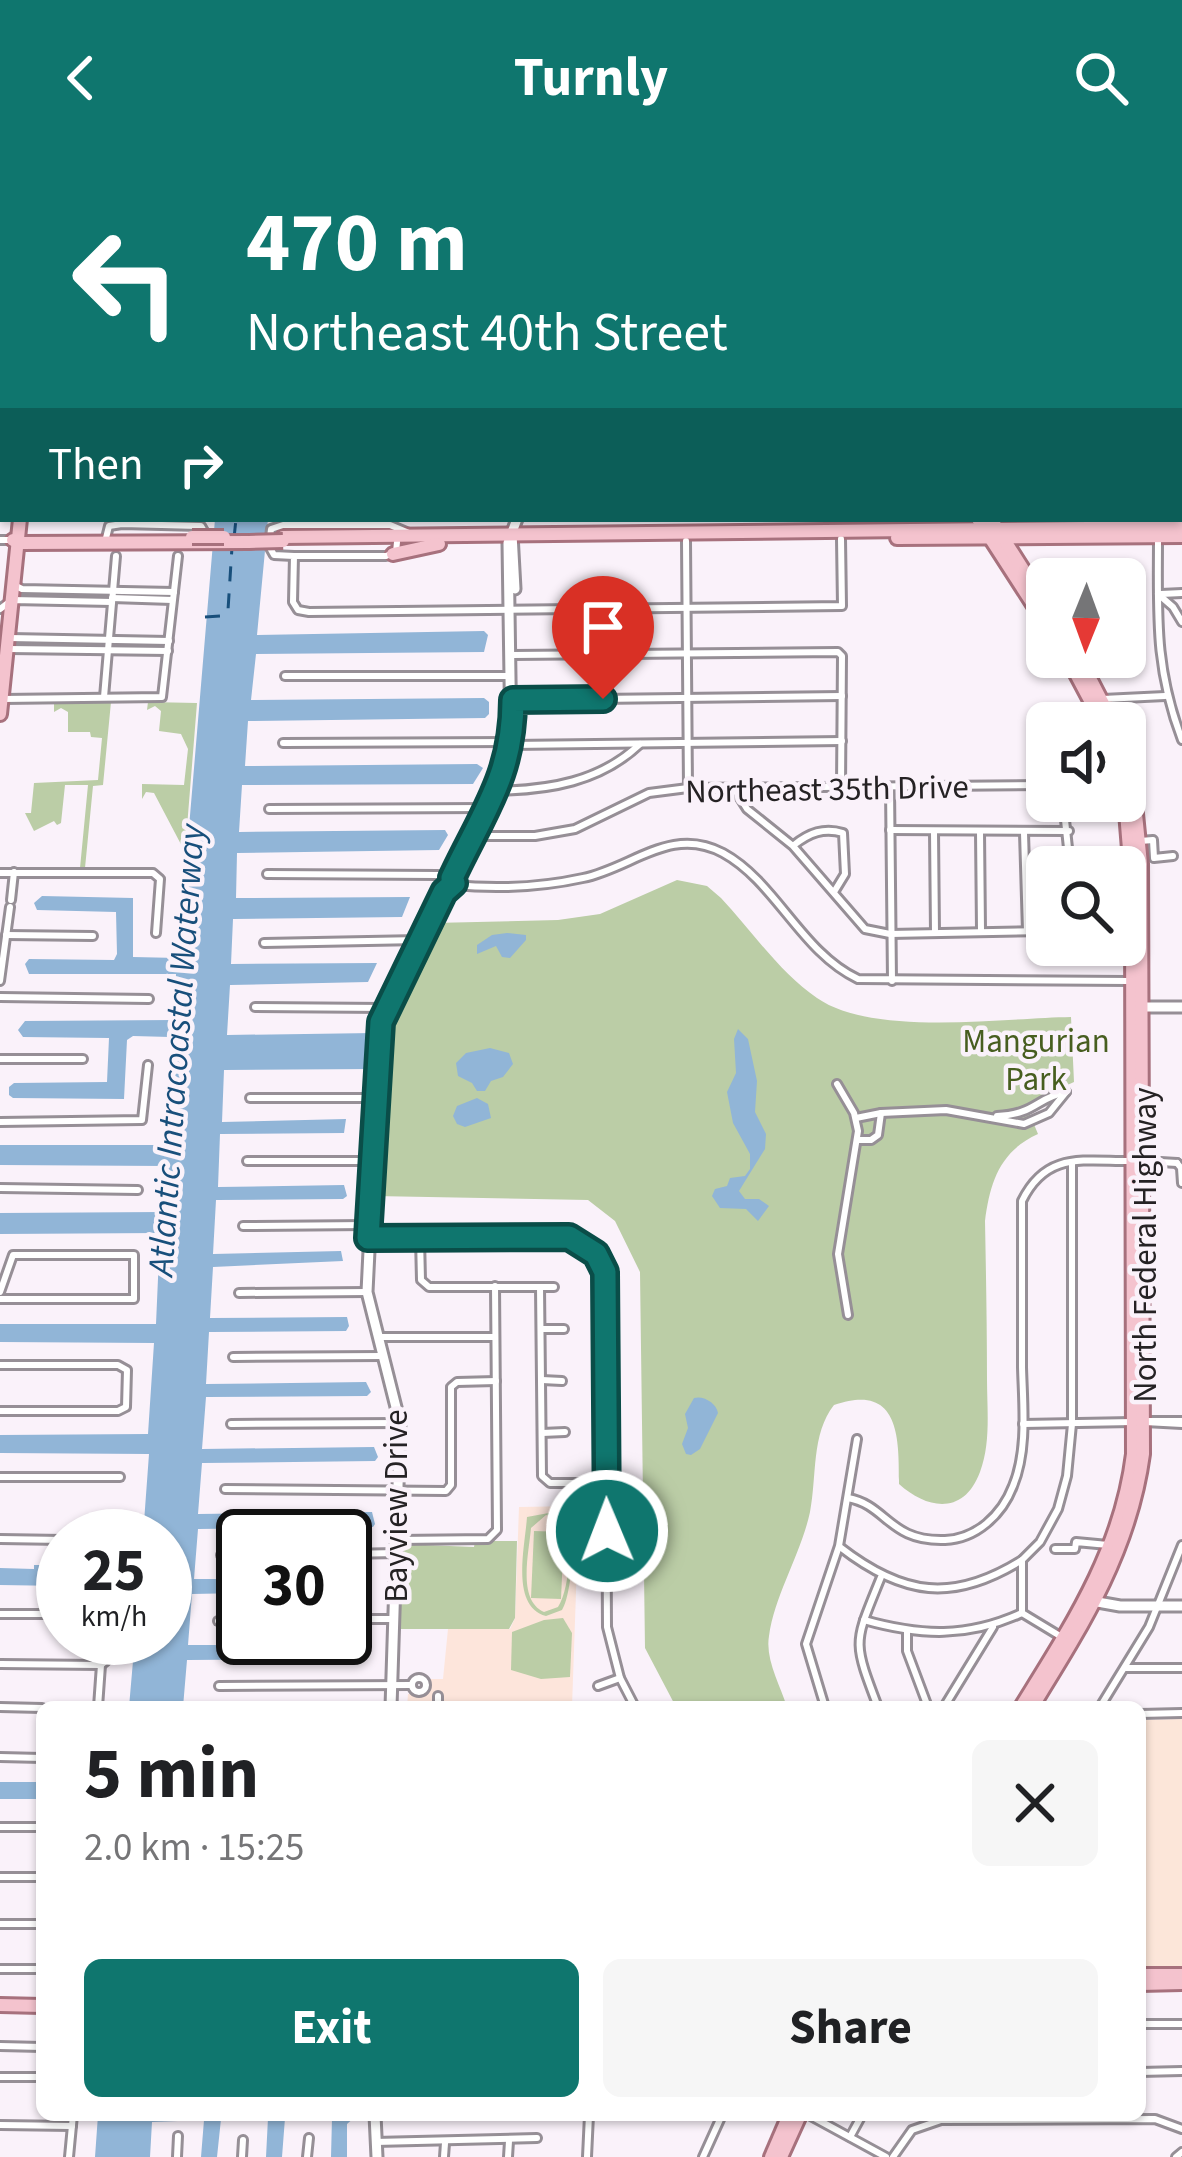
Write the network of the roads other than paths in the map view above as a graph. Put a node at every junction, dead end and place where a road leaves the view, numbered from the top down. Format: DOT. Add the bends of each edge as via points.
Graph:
graph roads {
  1 [pos="122,522"];
  2 [pos="516,522"];
  3 [pos="1134,523"];
  4 [pos="741,526"];
  5 [pos="985,527"];
  6 [pos="1082,528"];
  7 [pos="892,529"];
  8 [pos="1182,530"];
  9 [pos="1158,532"];
  10 [pos="15,534"];
  11 [pos="195,534"];
  12 [pos="839,534"];
  13 [pos="687,536"];
  14 [pos="106,538"];
  15 [pos="278,539"];
  16 [pos="395,540"];
  17 [pos="512,540"];
  18 [pos="116,556"];
  19 [pos="178,556"];
  20 [pos="293,556"];
  21 [pos="1026,587"];
  22 [pos="1026,593"];
  23 [pos="1182,593"];
  24 [pos="1158,594"];
  25 [pos="113,596"];
  26 [pos="173,596"];
  27 [pos="686,607"];
  28 [pos="512,610"];
  29 [pos="5,621"];
  30 [pos="1182,622"];
  31 [pos="169,640"];
  32 [pos="108,645"];
  33 [pos="167,651"];
  34 [pos="686,653"];
  35 [pos="512,655"];
  36 [pos="285,676"];
  37 [pos="512,676"];
  38 [pos="1082,678"];
  39 [pos="1088,678"];
  40 [pos="842,696"];
  41 [pos="1165,696"];
  42 [pos="104,698"];
  43 [pos="687,698"];
  44 [pos="1,699"];
  45 [pos="513,700"];
  46 [pos="1098,701"];
  47 [pos="0,714"];
  48 [pos="1182,740"];
  49 [pos="842,741"];
  50 [pos="283,742"];
  51 [pos="512,743"];
  52 [pos="687,743"];
  53 [pos="640,744"];
  54 [pos="1026,785"];
  55 [pos="841,787"];
  56 [pos="890,787"];
  57 [pos="688,788"];
  58 [pos="495,790"];
  59 [pos="734,790"];
  60 [pos="486,808"];
  61 [pos="269,809"];
  62 [pos="1067,822"];
  63 [pos="1128,822"];
  64 [pos="1137,822"];
  65 [pos="1129,828"];
  66 [pos="890,830"];
  67 [pos="1069,831"];
  68 [pos="934,832"];
  69 [pos="980,832"];
  70 [pos="1024,833"];
  71 [pos="472,836"];
  72 [pos="1140,841"];
  73 [pos="793,846"];
  74 [pos="1069,846"];
  75 [pos="1130,846"];
  76 [pos="1140,846"];
  77 [pos="1173,856"];
  78 [pos="14,872"];
  79 [pos="0,873"];
  80 [pos="267,874"];
  81 [pos="452,884"];
  82 [pos="834,892"];
  83 [pos="1026,898"];
  84 [pos="1026,931"];
  85 [pos="981,932"];
  86 [pos="156,933"];
  87 [pos="935,933"];
  88 [pos="890,934"];
  89 [pos="6,935"];
  90 [pos="93,936"];
  91 [pos="420,940"];
  92 [pos="264,943"];
  93 [pos="1133,966"];
  94 [pos="1136,966"];
  95 [pos="1132,980"];
  96 [pos="0,981"];
  97 [pos="892,981"];
  98 [pos="0,997"];
  99 [pos="149,999"];
  100 [pos="255,1007"];
  101 [pos="386,1008"];
  102 [pos="1139,1009"];
  103 [pos="1182,1009"];
  104 [pos="0,1059"];
  105 [pos="83,1060"];
  106 [pos="148,1065"];
  107 [pos="837,1084"];
  108 [pos="1133,1085"];
  109 [pos="250,1098"];
  110 [pos="376,1098"];
  111 [pos="1034,1109"];
  112 [pos="881,1113"];
  113 [pos="994,1117"];
  114 [pos="856,1118"];
  115 [pos="1042,1118"];
  116 [pos="0,1122"];
  117 [pos="1143,1133"];
  118 [pos="857,1140"];
  119 [pos="247,1161"];
  120 [pos="372,1161"];
  121 [pos="1072,1162"];
  122 [pos="1141,1165"];
  123 [pos="1182,1172"];
  124 [pos="1182,1184"];
  125 [pos="0,1188"];
  126 [pos="138,1190"];
  127 [pos="1134,1224"];
  128 [pos="368,1225"];
  129 [pos="244,1226"];
  130 [pos="368,1238"];
  131 [pos="420,1238"];
  132 [pos="1144,1238"];
  133 [pos="494,1286"];
  134 [pos="540,1286"];
  135 [pos="554,1286"];
  136 [pos="367,1292"];
  137 [pos="239,1293"];
  138 [pos="0,1295"];
  139 [pos="848,1315"];
  140 [pos="542,1329"];
  141 [pos="564,1329"];
  142 [pos="495,1336"];
  143 [pos="377,1337"];
  144 [pos="1140,1347"];
  145 [pos="383,1356"];
  146 [pos="233,1358"];
  147 [pos="0,1365"];
  148 [pos="542,1380"];
  149 [pos="496,1381"];
  150 [pos="562,1381"];
  151 [pos="0,1411"];
  152 [pos="1140,1422"];
  153 [pos="1182,1422"];
  154 [pos="400,1423"];
  155 [pos="231,1424"];
  156 [pos="1023,1424"];
  157 [pos="1072,1424"];
  158 [pos="566,1432"];
  159 [pos="542,1433"];
  160 [pos="857,1439"];
  161 [pos="0,1477"];
  162 [pos="121,1477"];
  163 [pos="607,1483"];
  164 [pos="225,1489"];
  165 [pos="400,1490"];
  166 [pos="848,1498"];
  167 [pos="1127,1511"];
  168 [pos="0,1540"];
  169 [pos="36,1540"];
  170 [pos="398,1540"];
  171 [pos="1182,1545"];
  172 [pos="839,1546"];
  173 [pos="1112,1546"];
  174 [pos="1055,1549"];
  175 [pos="372,1553"];
  176 [pos="397,1553"];
  177 [pos="1022,1560"];
  178 [pos="881,1577"];
  179 [pos="1092,1600"];
  180 [pos="1158,1606"];
  181 [pos="1182,1606"];
  182 [pos="1022,1613"];
  183 [pos="0,1614"];
  184 [pos="36,1614"];
  185 [pos="372,1619"];
  186 [pos="394,1619"];
  187 [pos="864,1620"];
  188 [pos="993,1627"];
  189 [pos="907,1632"];
  190 [pos="1063,1638"];
  191 [pos="1065,1654"];
  192 [pos="0,1664"];
  193 [pos="1182,1667"];
  194 [pos="1125,1668"];
  195 [pos="620,1678"];
  196 [pos="392,1685"];
  197 [pos="412,1685"];
  198 [pos="219,1686"];
  199 [pos="598,1686"];
  200 [pos="438,1696"];
  201 [pos="99,1701"];
  202 [pos="391,1701"];
  203 [pos="438,1701"];
  204 [pos="632,1701"];
  205 [pos="823,1701"];
  206 [pos="876,1701"];
  207 [pos="926,1701"];
  208 [pos="948,1701"];
  209 [pos="1025,1701"];
  210 [pos="1036,1701"];
  211 [pos="1104,1701"];
  212 [pos="0,1707"];
  213 [pos="36,1708"];
  214 [pos="1182,1713"];
  215 [pos="1146,1714"];
  216 [pos="0,1757"];
  217 [pos="36,1758"];
  218 [pos="0,1827"];
  219 [pos="36,1827"];
  220 [pos="0,1876"];
  221 [pos="36,1877"];
  222 [pos="0,1924"];
  223 [pos="36,1924"];
  224 [pos="0,1969"];
  225 [pos="36,1969"];
  226 [pos="1182,1979"];
  227 [pos="1146,1980"];
  228 [pos="1146,1981"];
  229 [pos="0,2009"];
  230 [pos="36,2009"];
  231 [pos="1146,2024"];
  232 [pos="1182,2024"];
  233 [pos="0,2046"];
  234 [pos="36,2047"];
  235 [pos="1182,2071"];
  236 [pos="1146,2072"];
  237 [pos="0,2077"];
  238 [pos="36,2077"];
  239 [pos="1146,2119"];
  240 [pos="72,2121"];
  241 [pos="375,2121"];
  242 [pos="589,2121"];
  243 [pos="719,2121"];
  244 [pos="786,2121"];
  245 [pos="802,2121"];
  246 [pos="817,2121"];
  247 [pos="859,2121"];
  248 [pos="938,2121"];
  249 [pos="0,2126"];
  250 [pos="72,2126"];
  251 [pos="1182,2129"];
  252 [pos="178,2136"];
  253 [pos="850,2137"];
  254 [pos="308,2138"];
  255 [pos="537,2138"];
  256 [pos="243,2140"];
  257 [pos="509,2141"];
  258 [pos="375,2142"];
  259 [pos="445,2143"];
  260 [pos="69,2157"];
  261 [pos="176,2157"];
  262 [pos="242,2157"];
  263 [pos="307,2157"];
  264 [pos="374,2157"];
  265 [pos="443,2157"];
  266 [pos="508,2157"];
  267 [pos="587,2157"];
  268 [pos="703,2157"];
  269 [pos="770,2157"];
  270 [pos="782,2157"];
  271 [pos="890,2157"];
  1 -- 11 [label="street"];
  1 -- 14 [label="street" via="109,526"];
  2 -- 17 [label="street, Bayview Drive"];
  3 -- 6 [label="main road"];
  3 -- 9 [label="main road"];
  4 -- 12 [label="main road"];
  4 -- 13 [label="main road"];
  5 -- 6 [label="main road"];
  5 -- 7 [label="main road"];
  5 -- 7 [label="main road"];
  5 -- 21 [label="main road"];
  5 -- 22 [label="main road"];
  6 -- 9 [label="main road"];
  7 -- 12 [label="main road"];
  8 -- 9 [label="main road"];
  9 -- 24 [label="street"];
  10 -- 11 [label="main road"];
  10 -- 14 [label="main road"];
  10 -- 29 [label="main road"];
  11 -- 14 [label="main road"];
  11 -- 15 [label="main road, bridge"];
  12 -- 13 [label="main road"];
  12 -- 27 [label="street" via="842,606"];
  13 -- 17 [label="main road"];
  13 -- 27 [label="street"];
  15 -- 16 [label="main road"];
  15 -- 20 [label="street" via="274,555"];
  16 -- 17 [label="main road"];
  16 -- 17 [label="main road"];
  16 -- 20 [label="street"];
  17 -- 28 [label="street, Bayview Drive"];
  18 -- 25 [label="street"];
  19 -- 26 [label="street"];
  20 -- 28 [label="street" via="298,610"];
  23 -- 24 [label="street"];
  24 -- 30 [label="street"];
  24 -- 41 [label="street"];
  25 -- 26 [label="street"];
  25 -- 29 [label="street"];
  25 -- 29 [label="street" via="22,589"];
  25 -- 32 [label="street"];
  26 -- 31 [label="street"];
  27 -- 28 [label="street"];
  27 -- 34 [label="street"];
  28 -- 35 [label="street, Bayview Drive"];
  29 -- 32 [label="street"];
  29 -- 44 [label="main road"];
  31 -- 32 [label="street"];
  31 -- 33 [label="street"];
  32 -- 33 [label="street"];
  32 -- 42 [label="street"];
  33 -- 42 [label="street" via="162,697"];
  34 -- 35 [label="street"];
  34 -- 40 [label="street" via="838,652"];
  34 -- 43 [label="street"];
  35 -- 37 [label="street, Bayview Drive"];
  36 -- 37 [label="street"];
  37 -- 45 [label="street, Bayview Drive"];
  38 -- 46 [label="main road"];
  39 -- 46 [label="main road"];
  40 -- 43 [label="street"];
  40 -- 49 [label="street"];
  41 -- 46 [label="street"];
  41 -- 48 [label="street"];
  42 -- 44 [label="street"];
  43 -- 45 [label="street"];
  43 -- 52 [label="street"];
  44 -- 47 [label="main road"];
  45 -- 51 [label="street, Bayview Drive"];
  49 -- 52 [label="street"];
  49 -- 55 [label="street"];
  50 -- 51 [label="street"];
  51 -- 53 [label="street"];
  51 -- 58 [label="street, Bayview Drive"];
  52 -- 53 [label="street"];
  52 -- 57 [label="street"];
  53 -- 58 [label="street" via="572,784"];
  54 -- 56 [label="street, Northeast 35th Drive"];
  55 -- 56 [label="street, Northeast 35th Drive"];
  55 -- 59 [label="street, Northeast 35th Drive"];
  56 -- 66 [label="street"];
  57 -- 59 [label="street, Northeast 35th Drive"];
  57 -- 71 [label="street, Northeast 35th Drive" via="649,793 575,829"];
  58 -- 60 [label="street, Bayview Drive"];
  59 -- 73 [label="street"];
  60 -- 61 [label="street"];
  60 -- 71 [label="street, Bayview Drive"];
  62 -- 67 [label="street"];
  63 -- 65 [label="main road, North Federal Highway"];
  64 -- 72 [label="main road, North Federal Highway"];
  65 -- 72 [label="main road"];
  65 -- 75 [label="main road, North Federal Highway"];
  66 -- 68 [label="street"];
  66 -- 88 [label="street"];
  67 -- 70 [label="street"];
  67 -- 74 [label="street"];
  68 -- 69 [label="street"];
  68 -- 87 [label="street"];
  69 -- 70 [label="street"];
  69 -- 85 [label="street"];
  70 -- 83 [label="street"];
  71 -- 81 [label="street, Bayview Drive"];
  72 -- 76 [label="main road, North Federal Highway"];
  72 -- 77 [label="street" via="1153,840 1154,858"];
  73 -- 82 [label="street"];
  73 -- 82 [label="street" via="807,834 843,833 845,874"];
  78 -- 79 [label="street"];
  78 -- 86 [label="street" via="153,873 160,879"];
  78 -- 89 [label="street"];
  80 -- 81 [label="street" via="438,875"];
  81 -- 91 [label="street, Bayview Drive"];
  81 -- 97 [label="street" via="586,878 653,848 694,843 739,863 839,970"];
  82 -- 88 [label="street" via="865,928"];
  84 -- 85 [label="street"];
  85 -- 87 [label="street"];
  87 -- 88 [label="street"];
  88 -- 97 [label="street"];
  89 -- 90 [label="street"];
  89 -- 96 [label="street"];
  91 -- 92 [label="street"];
  91 -- 101 [label="street, Bayview Drive"];
  93 -- 95 [label="main road, North Federal Highway"];
  94 -- 102 [label="main road, North Federal Highway"];
  95 -- 97 [label="street"];
  95 -- 102 [label="main road, North Federal Highway"];
  98 -- 99 [label="street"];
  100 -- 101 [label="street"];
  101 -- 110 [label="street, Bayview Drive"];
  102 -- 103 [label="street"];
  102 -- 108 [label="main road, North Federal Highway"];
  102 -- 117 [label="main road, North Federal Highway"];
  104 -- 105 [label="street"];
  106 -- 116 [label="street" via="142,1120"];
  107 -- 114 [label="street"];
  108 -- 117 [label="main road"];
  108 -- 122 [label="main road, North Federal Highway"];
  109 -- 110 [label="street"];
  110 -- 120 [label="street, Bayview Drive"];
  111 -- 113 [label="street"];
  111 -- 115 [label="street"];
  111 -- 115 [label="street" via="1066,1091"];
  112 -- 113 [label="street"];
  112 -- 114 [label="street"];
  112 -- 118 [label="street" via="878,1135"];
  113 -- 115 [label="street" via="1024,1124"];
  114 -- 118 [label="street"];
  117 -- 122 [label="main road, North Federal Highway"];
  118 -- 139 [label="street" via="838,1253"];
  119 -- 120 [label="street"];
  120 -- 128 [label="street, Bayview Drive"];
  121 -- 122 [label="street"];
  121 -- 156 [label="street" via="1040,1172 1022,1201"];
  121 -- 157 [label="street"];
  122 -- 123 [label="street" via="1177,1163"];
  122 -- 127 [label="main road, North Federal Highway"];
  122 -- 132 [label="main road, North Federal Highway"];
  123 -- 124 [label="street"];
  125 -- 126 [label="street"];
  127 -- 132 [label="main road"];
  127 -- 144 [label="main road, North Federal Highway"];
  128 -- 129 [label="street"];
  128 -- 130 [label="street, Bayview Drive"];
  130 -- 131 [label="street"];
  130 -- 136 [label="street, Bayview Drive"];
  131 -- 133 [label="street" via="423,1285"];
  131 -- 163 [label="street" via="576,1239 596,1254 605,1272"];
  132 -- 144 [label="main road, North Federal Highway"];
  133 -- 134 [label="street"];
  133 -- 142 [label="street"];
  134 -- 135 [label="street"];
  134 -- 140 [label="street"];
  136 -- 137 [label="street"];
  136 -- 143 [label="street, Bayview Drive"];
  138 -- 138 [label="street" via="134,1299 134,1255 13,1255"];
  140 -- 141 [label="street"];
  140 -- 148 [label="street"];
  142 -- 143 [label="street"];
  142 -- 149 [label="street"];
  143 -- 145 [label="street, Bayview Drive"];
  144 -- 152 [label="main road, North Federal Highway"];
  145 -- 146 [label="street"];
  145 -- 154 [label="street, Bayview Drive"];
  147 -- 151 [label="street" via="118,1366 128,1378 118,1411"];
  148 -- 150 [label="street"];
  148 -- 159 [label="street"];
  149 -- 165 [label="street" via="453,1384 451,1485"];
  149 -- 170 [label="street" via="494,1535"];
  152 -- 153 [label="street"];
  152 -- 157 [label="street"];
  152 -- 167 [label="main road, North Federal Highway"];
  154 -- 155 [label="street"];
  154 -- 165 [label="street, Bayview Drive"];
  156 -- 157 [label="street"];
  156 -- 166 [label="street" via="1013,1486 981,1529 949,1540 917,1538"];
  157 -- 177 [label="street" via="1058,1509"];
  158 -- 159 [label="street"];
  159 -- 163 [label="street" via="544,1482"];
  160 -- 166 [label="street"];
  161 -- 162 [label="street"];
  163 -- 195 [label="street" via="608,1627"];
  164 -- 165 [label="street"];
  165 -- 170 [label="street, Bayview Drive"];
  166 -- 172 [label="street"];
  167 -- 173 [label="main road, North Federal Highway"];
  167 -- 179 [label="main road, North Federal Highway"];
  168 -- 169 [label="street"];
  170 -- 176 [label="street, Bayview Drive"];
  171 -- 180 [label="street"];
  172 -- 178 [label="street"];
  172 -- 205 [label="street" via="806,1643"];
  173 -- 174 [label="street"];
  173 -- 179 [label="main road, North Federal Highway"];
  175 -- 176 [label="street"];
  176 -- 186 [label="street, Bayview Drive"];
  177 -- 178 [label="street" via="962,1588"];
  177 -- 182 [label="street"];
  178 -- 187 [label="street"];
  179 -- 180 [label="street"];
  179 -- 190 [label="main road, North Federal Highway"];
  179 -- 191 [label="main road, North Federal Highway"];
  180 -- 181 [label="street"];
  180 -- 194 [label="street"];
  182 -- 188 [label="street"];
  182 -- 190 [label="street"];
  183 -- 184 [label="street"];
  185 -- 186 [label="street"];
  186 -- 196 [label="street, Bayview Drive"];
  187 -- 189 [label="street"];
  187 -- 206 [label="street" via="858,1655"];
  188 -- 189 [label="street"];
  188 -- 208 [label="street"];
  189 -- 207 [label="street"];
  190 -- 191 [label="main road"];
  190 -- 209 [label="main road, North Federal Highway"];
  191 -- 210 [label="main road, North Federal Highway"];
  192 -- 201 [label="street" via="104,1663"];
  193 -- 194 [label="street"];
  194 -- 211 [label="street"];
  195 -- 199 [label="street"];
  195 -- 204 [label="street"];
  196 -- 197 [label="street"];
  196 -- 198 [label="street"];
  196 -- 202 [label="street, Bayview Drive"];
  200 -- 203 [label="street"];
  212 -- 213 [label="street"];
  214 -- 215 [label="street"];
  216 -- 217 [label="street"];
  218 -- 219 [label="street"];
  220 -- 221 [label="street"];
  222 -- 223 [label="street"];
  224 -- 225 [label="street"];
  226 -- 227 [label="main road"];
  226 -- 228 [label="main road"];
  229 -- 230 [label="main road"];
  231 -- 232 [label="street"];
  233 -- 234 [label="street"];
  235 -- 236 [label="street"];
  237 -- 238 [label="street"];
  239 -- 251 [label="street"];
  240 -- 250 [label="street"];
  241 -- 258 [label="street"];
  242 -- 267 [label="street"];
  243 -- 268 [label="street"];
  244 -- 269 [label="main road"];
  245 -- 270 [label="main road"];
  246 -- 253 [label="street"];
  247 -- 253 [label="street"];
  248 -- 271 [label="street" via="912,2130"];
  249 -- 250 [label="street"];
  250 -- 260 [label="street"];
  252 -- 261 [label="street"];
  253 -- 271 [label="street"];
  254 -- 263 [label="street"];
  255 -- 257 [label="street"];
  256 -- 262 [label="street"];
  257 -- 259 [label="street"];
  257 -- 266 [label="street"];
  258 -- 259 [label="street"];
  258 -- 264 [label="street"];
  259 -- 265 [label="street"];
}
